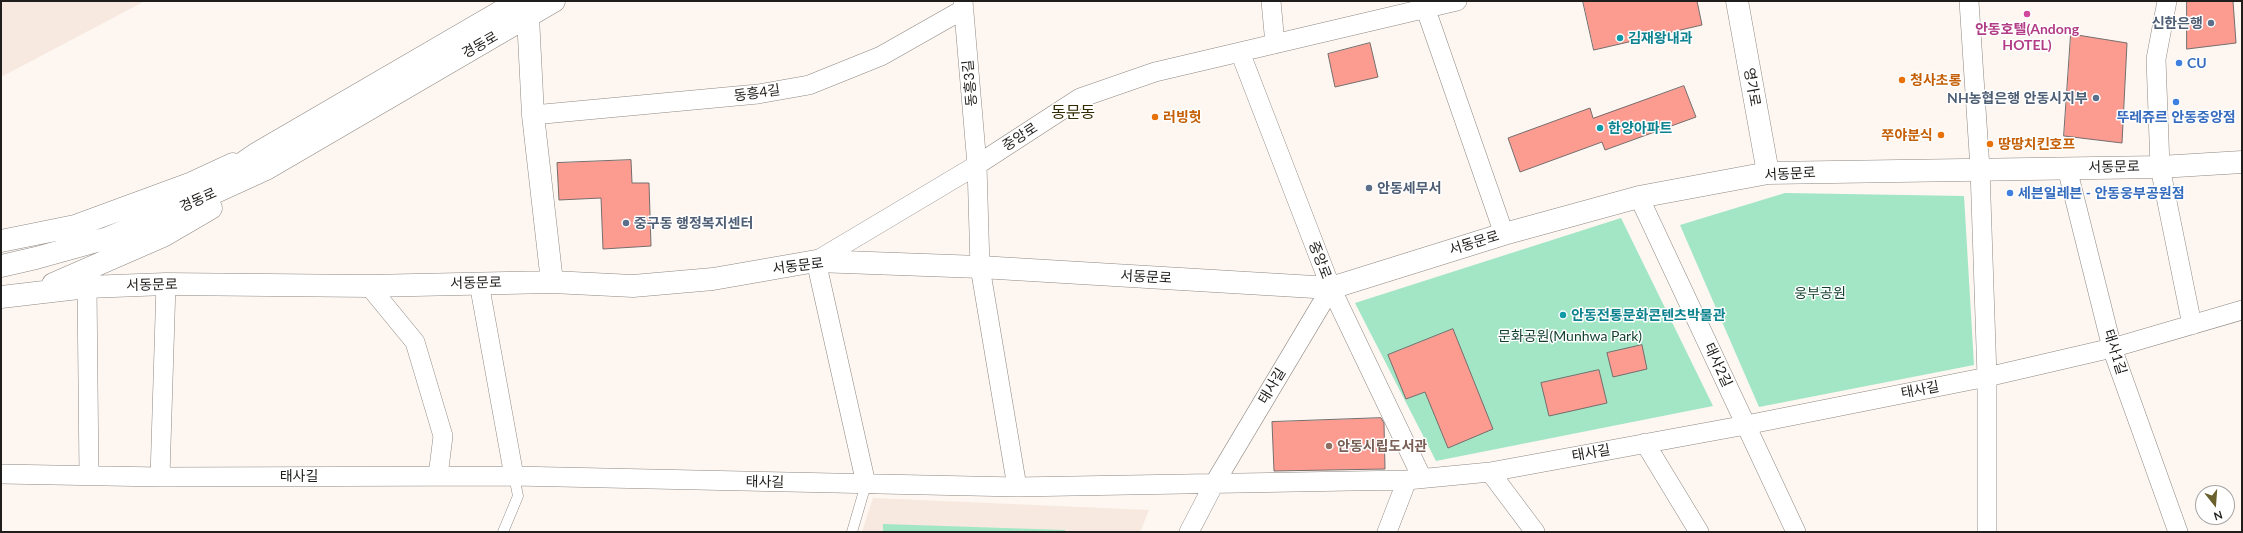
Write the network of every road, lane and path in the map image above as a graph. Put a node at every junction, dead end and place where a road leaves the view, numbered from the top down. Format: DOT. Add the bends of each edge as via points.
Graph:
graph roads {
  1 [pos="554,1"];
  2 [pos="1271,1"];
  3 [pos="1457,1"];
  4 [pos="1737,1"];
  5 [pos="1969,1"];
  6 [pos="2167,1"];
  7 [pos="1425,4"];
  8 [pos="963,5"];
  9 [pos="522,7"];
  10 [pos="1275,44"];
  11 [pos="1240,52"];
  12 [pos="533,115"];
  13 [pos="261,162"];
  14 [pos="2242,162"];
  15 [pos="977,165"];
  16 [pos="2160,167"];
  17 [pos="2067,168"];
  18 [pos="1980,170"];
  19 [pos="1768,173"];
  20 [pos="1639,198"];
  21 [pos="1504,234"];
  22 [pos="1,241"];
  23 [pos="816,261"];
  24 [pos="1,266"];
  25 [pos="980,267"];
  26 [pos="552,282"];
  27 [pos="479,283"];
  28 [pos="166,284"];
  29 [pos="369,286"];
  30 [pos="87,287"];
  31 [pos="1331,288"];
  32 [pos="36,292"];
  33 [pos="1,297"];
  34 [pos="2242,310"];
  35 [pos="2192,325"];
  36 [pos="2112,348"];
  37 [pos="1987,377"];
  38 [pos="1746,425"];
  39 [pos="1645,443"];
  40 [pos="1490,472"];
  41 [pos="1,474"];
  42 [pos="89,476"];
  43 [pos="438,476"];
  44 [pos="514,476"];
  45 [pos="160,477"];
  46 [pos="1415,479"];
  47 [pos="866,484"];
  48 [pos="1214,484"];
  49 [pos="1017,487"];
  50 [pos="503,532"];
  51 [pos="852,532"];
  52 [pos="1189,532"];
  53 [pos="1387,532"];
  54 [pos="1535,532"];
  55 [pos="1699,532"];
  56 [pos="1796,532"];
  57 [pos="1987,532"];
  58 [pos="2178,532"];
  1 -- 9 [label="street, 경동로"];
  2 -- 10 [label="street"];
  3 -- 7 [label="street, 중앙로"];
  4 -- 19 [label="street, 영가로"];
  5 -- 18 [label="street"];
  6 -- 16 [label="street" via="2156,59"];
  7 -- 10 [label="street, 중앙로"];
  7 -- 21 [label="street"];
  8 -- 12 [label="street, 동흥4길" via="881,56 810,85 758,94"];
  8 -- 15 [label="street, 동흥3길"];
  9 -- 12 [label="street"];
  9 -- 13 [label="street, 경동로"];
  10 -- 11 [label="street, 중앙로"];
  11 -- 15 [label="street, 중앙로" via="1155,72 1080,98"];
  11 -- 31 [label="street, 중앙로"];
  12 -- 26 [label="street"];
  13 -- 22 [label="street" via="192,183 75,226"];
  13 -- 24 [label="street, 경동로" via="174,211 108,238"];
  13 -- 32 [label="street" via="206,211 163,236"];
  14 -- 16 [label="street, 서동문로"];
  15 -- 23 [label="street, 중앙로"];
  15 -- 25 [label="street, 동흥3길"];
  16 -- 17 [label="street, 서동문로"];
  16 -- 35 [label="street"];
  17 -- 18 [label="street, 서동문로"];
  17 -- 36 [label="street, 태사1길"];
  18 -- 19 [label="street, 서동문로"];
  18 -- 37 [label="street"];
  19 -- 20 [label="street, 서동문로"];
  20 -- 21 [label="street, 서동문로"];
  20 -- 38 [label="street, 태사2길"];
  21 -- 31 [label="street, 서동문로"];
  23 -- 25 [label="street, 서동문로"];
  23 -- 26 [label="street, 서동문로" via="713,279 633,286"];
  23 -- 47 [label="street"];
  25 -- 31 [label="street, 서동문로"];
  25 -- 49 [label="street"];
  26 -- 27 [label="street, 서동문로"];
  27 -- 29 [label="street, 서동문로"];
  27 -- 44 [label="street"];
  28 -- 29 [label="street, 서동문로"];
  28 -- 30 [label="street, 서동문로"];
  28 -- 45 [label="street"];
  29 -- 43 [label="street" via="415,342 443,436"];
  30 -- 32 [label="street, 서동문로"];
  30 -- 42 [label="street"];
  31 -- 46 [label="street, 중앙로"];
  31 -- 48 [label="street, 태사길"];
  32 -- 33 [label="street"];
  34 -- 35 [label="street, 태사길"];
  35 -- 36 [label="street, 태사길"];
  36 -- 37 [label="street, 태사길"];
  36 -- 58 [label="street, 태사1길"];
  37 -- 38 [label="street, 태사길"];
  37 -- 57 [label="street"];
  38 -- 39 [label="street, 태사길"];
  38 -- 56 [label="street, 태사2길"];
  39 -- 40 [label="street, 태사길"];
  39 -- 55 [label="street"];
  40 -- 46 [label="street, 태사길"];
  40 -- 54 [label="street"];
  41 -- 42 [label="street, 태사길"];
  42 -- 45 [label="street, 태사길"];
  43 -- 44 [label="street, 태사길"];
  43 -- 45 [label="street, 태사길"];
  44 -- 47 [label="street, 태사길"];
  44 -- 50 [label="lane" via="518,496"];
  46 -- 48 [label="street, 태사길"];
  46 -- 53 [label="street"];
  47 -- 49 [label="street, 태사길"];
  47 -- 51 [label="lane"];
  48 -- 49 [label="street, 태사길"];
  48 -- 52 [label="street"];
}
